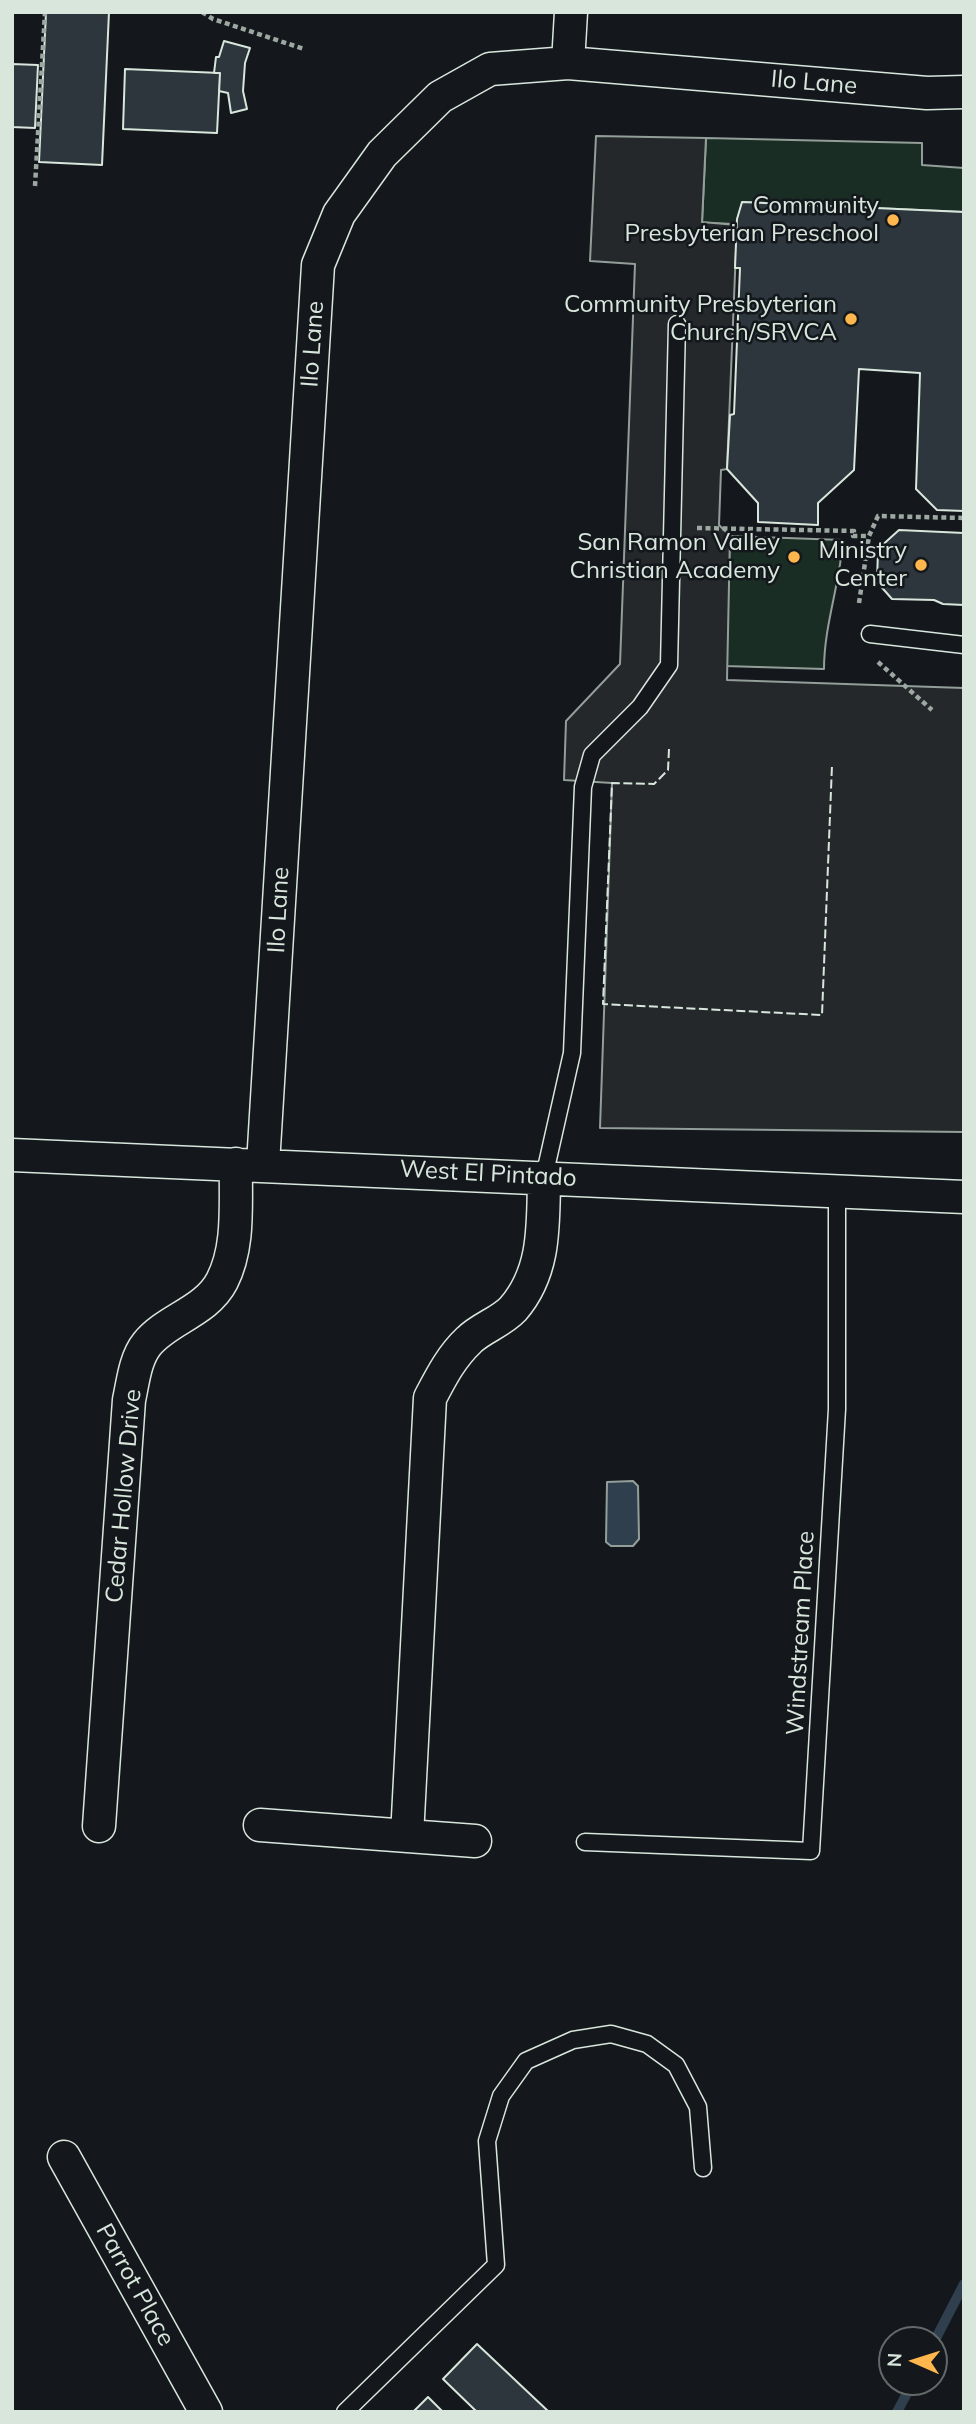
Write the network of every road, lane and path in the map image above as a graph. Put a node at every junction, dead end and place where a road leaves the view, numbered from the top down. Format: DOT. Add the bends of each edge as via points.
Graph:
graph roads {
  1 [pos="45,12"];
  2 [pos="202,12"];
  3 [pos="571,12"];
  4 [pos="304,48"];
  5 [pos="568,63"];
  6 [pos="964,92"];
  7 [pos="36,186"];
  8 [pos="677,324"];
  9 [pos="964,518"];
  10 [pos="674,527"];
  11 [pos="869,536"];
  12 [pos="859,603"];
  13 [pos="870,634"];
  14 [pos="964,645"];
  15 [pos="932,710"];
  16 [pos="12,1155"];
  17 [pos="250,1164"];
  18 [pos="544,1177"];
  19 [pos="838,1191"];
  20 [pos="964,1197"];
  21 [pos="260,1825"];
  22 [pos="99,1826"];
  23 [pos="407,1836"];
  24 [pos="475,1841"];
  25 [pos="585,1842"];
  26 [pos="64,2157"];
  27 [pos="703,2168"];
  28 [pos="206,2412"];
  29 [pos="345,2412"];
  1 -- 7 [label="path"];
  2 -- 4 [label="path"];
  3 -- 5 [label="street"];
  5 -- 6 [label="street, Ilo Lane" via="927,93"];
  5 -- 17 [label="street, Ilo Lane" via="490,69 440,97 382,154 339,214 318,265"];
  8 -- 10 [label="lane"];
  9 -- 11 [label="path" via="878,516"];
  10 -- 11 [label="path" via="854,531 853,536"];
  10 -- 18 [label="lane" via="669,665 640,707 592,755 583,787 572,1053"];
  11 -- 12 [label="path"];
  13 -- 14 [label="lane"];
  13 -- 15 [label="path" via="873,657"];
  16 -- 17 [label="street, West El Pintado"];
  17 -- 18 [label="street, West El Pintado"];
  17 -- 22 [label="street, Cedar Hollow Drive" via="234,1250 221,1283 200,1306 147,1344 136,1365"];
  18 -- 19 [label="street, West El Pintado"];
  18 -- 23 [label="street" via="542,1242 536,1271 512,1311 469,1339 447,1365 430,1398"];
  19 -- 20 [label="street, West El Pintado"];
  19 -- 25 [label="lane, Windstream Place" via="837,1409 811,1851"];
  21 -- 23 [label="street"];
  23 -- 24 [label="street"];
  26 -- 28 [label="street, Parrot Place"];
  27 -- 29 [label="lane" via="698,2107 676,2065 647,2045 611,2034 573,2040 526,2061 501,2096 487,2141 496,2266"];
}
